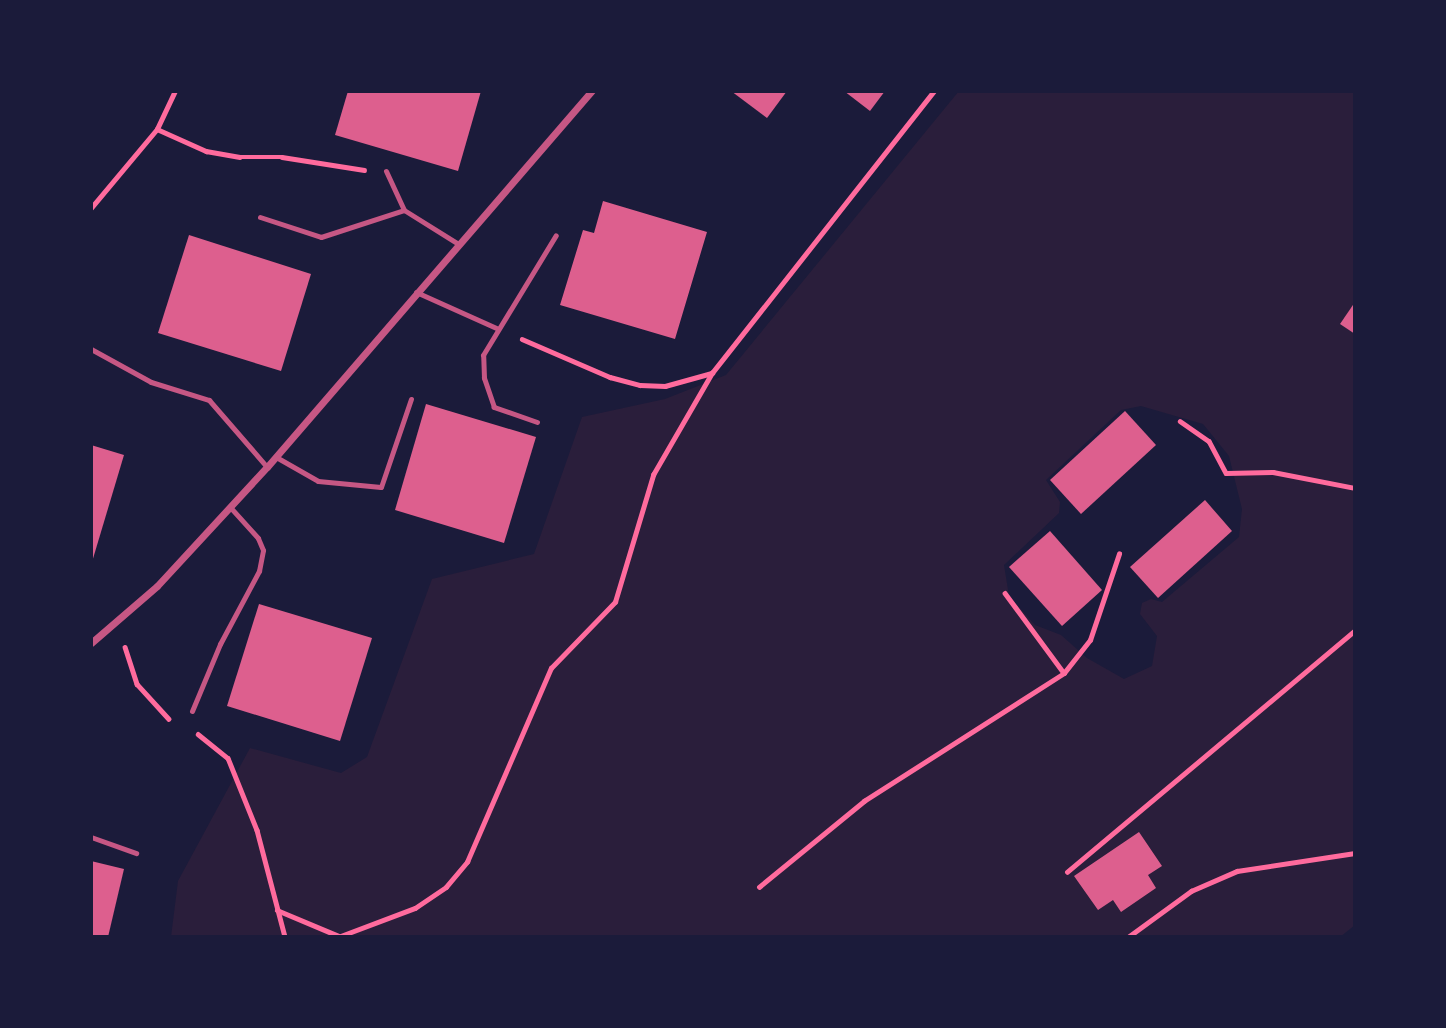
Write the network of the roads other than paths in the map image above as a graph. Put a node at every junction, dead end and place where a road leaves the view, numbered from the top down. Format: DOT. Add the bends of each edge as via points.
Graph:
graph roads {
  1 [pos="592,91"];
  2 [pos="386,171"];
  3 [pos="404,210"];
  4 [pos="261,217"];
  5 [pos="556,235"];
  6 [pos="457,243"];
  7 [pos="414,292"];
  8 [pos="496,328"];
  9 [pos="91,349"];
  10 [pos="411,399"];
  11 [pos="537,422"];
  12 [pos="276,457"];
  13 [pos="267,467"];
  14 [pos="230,508"];
  15 [pos="91,643"];
  16 [pos="192,711"];
  17 [pos="91,837"];
  18 [pos="136,853"];
  1 -- 6 [label="street"];
  2 -- 3 [label="lane"];
  3 -- 4 [label="lane" via="321,237"];
  3 -- 6 [label="lane"];
  5 -- 8 [label="lane"];
  6 -- 7 [label="street"];
  7 -- 8 [label="lane"];
  7 -- 12 [label="street"];
  8 -- 11 [label="lane" via="483,355 484,378 494,407"];
  9 -- 13 [label="lane" via="151,382 209,400"];
  10 -- 12 [label="lane" via="382,487 318,481"];
  12 -- 13 [label="street"];
  13 -- 14 [label="street"];
  14 -- 15 [label="street" via="118,624"];
  14 -- 16 [label="lane" via="258,538 261,561"];
  17 -- 18 [label="lane"];
}
